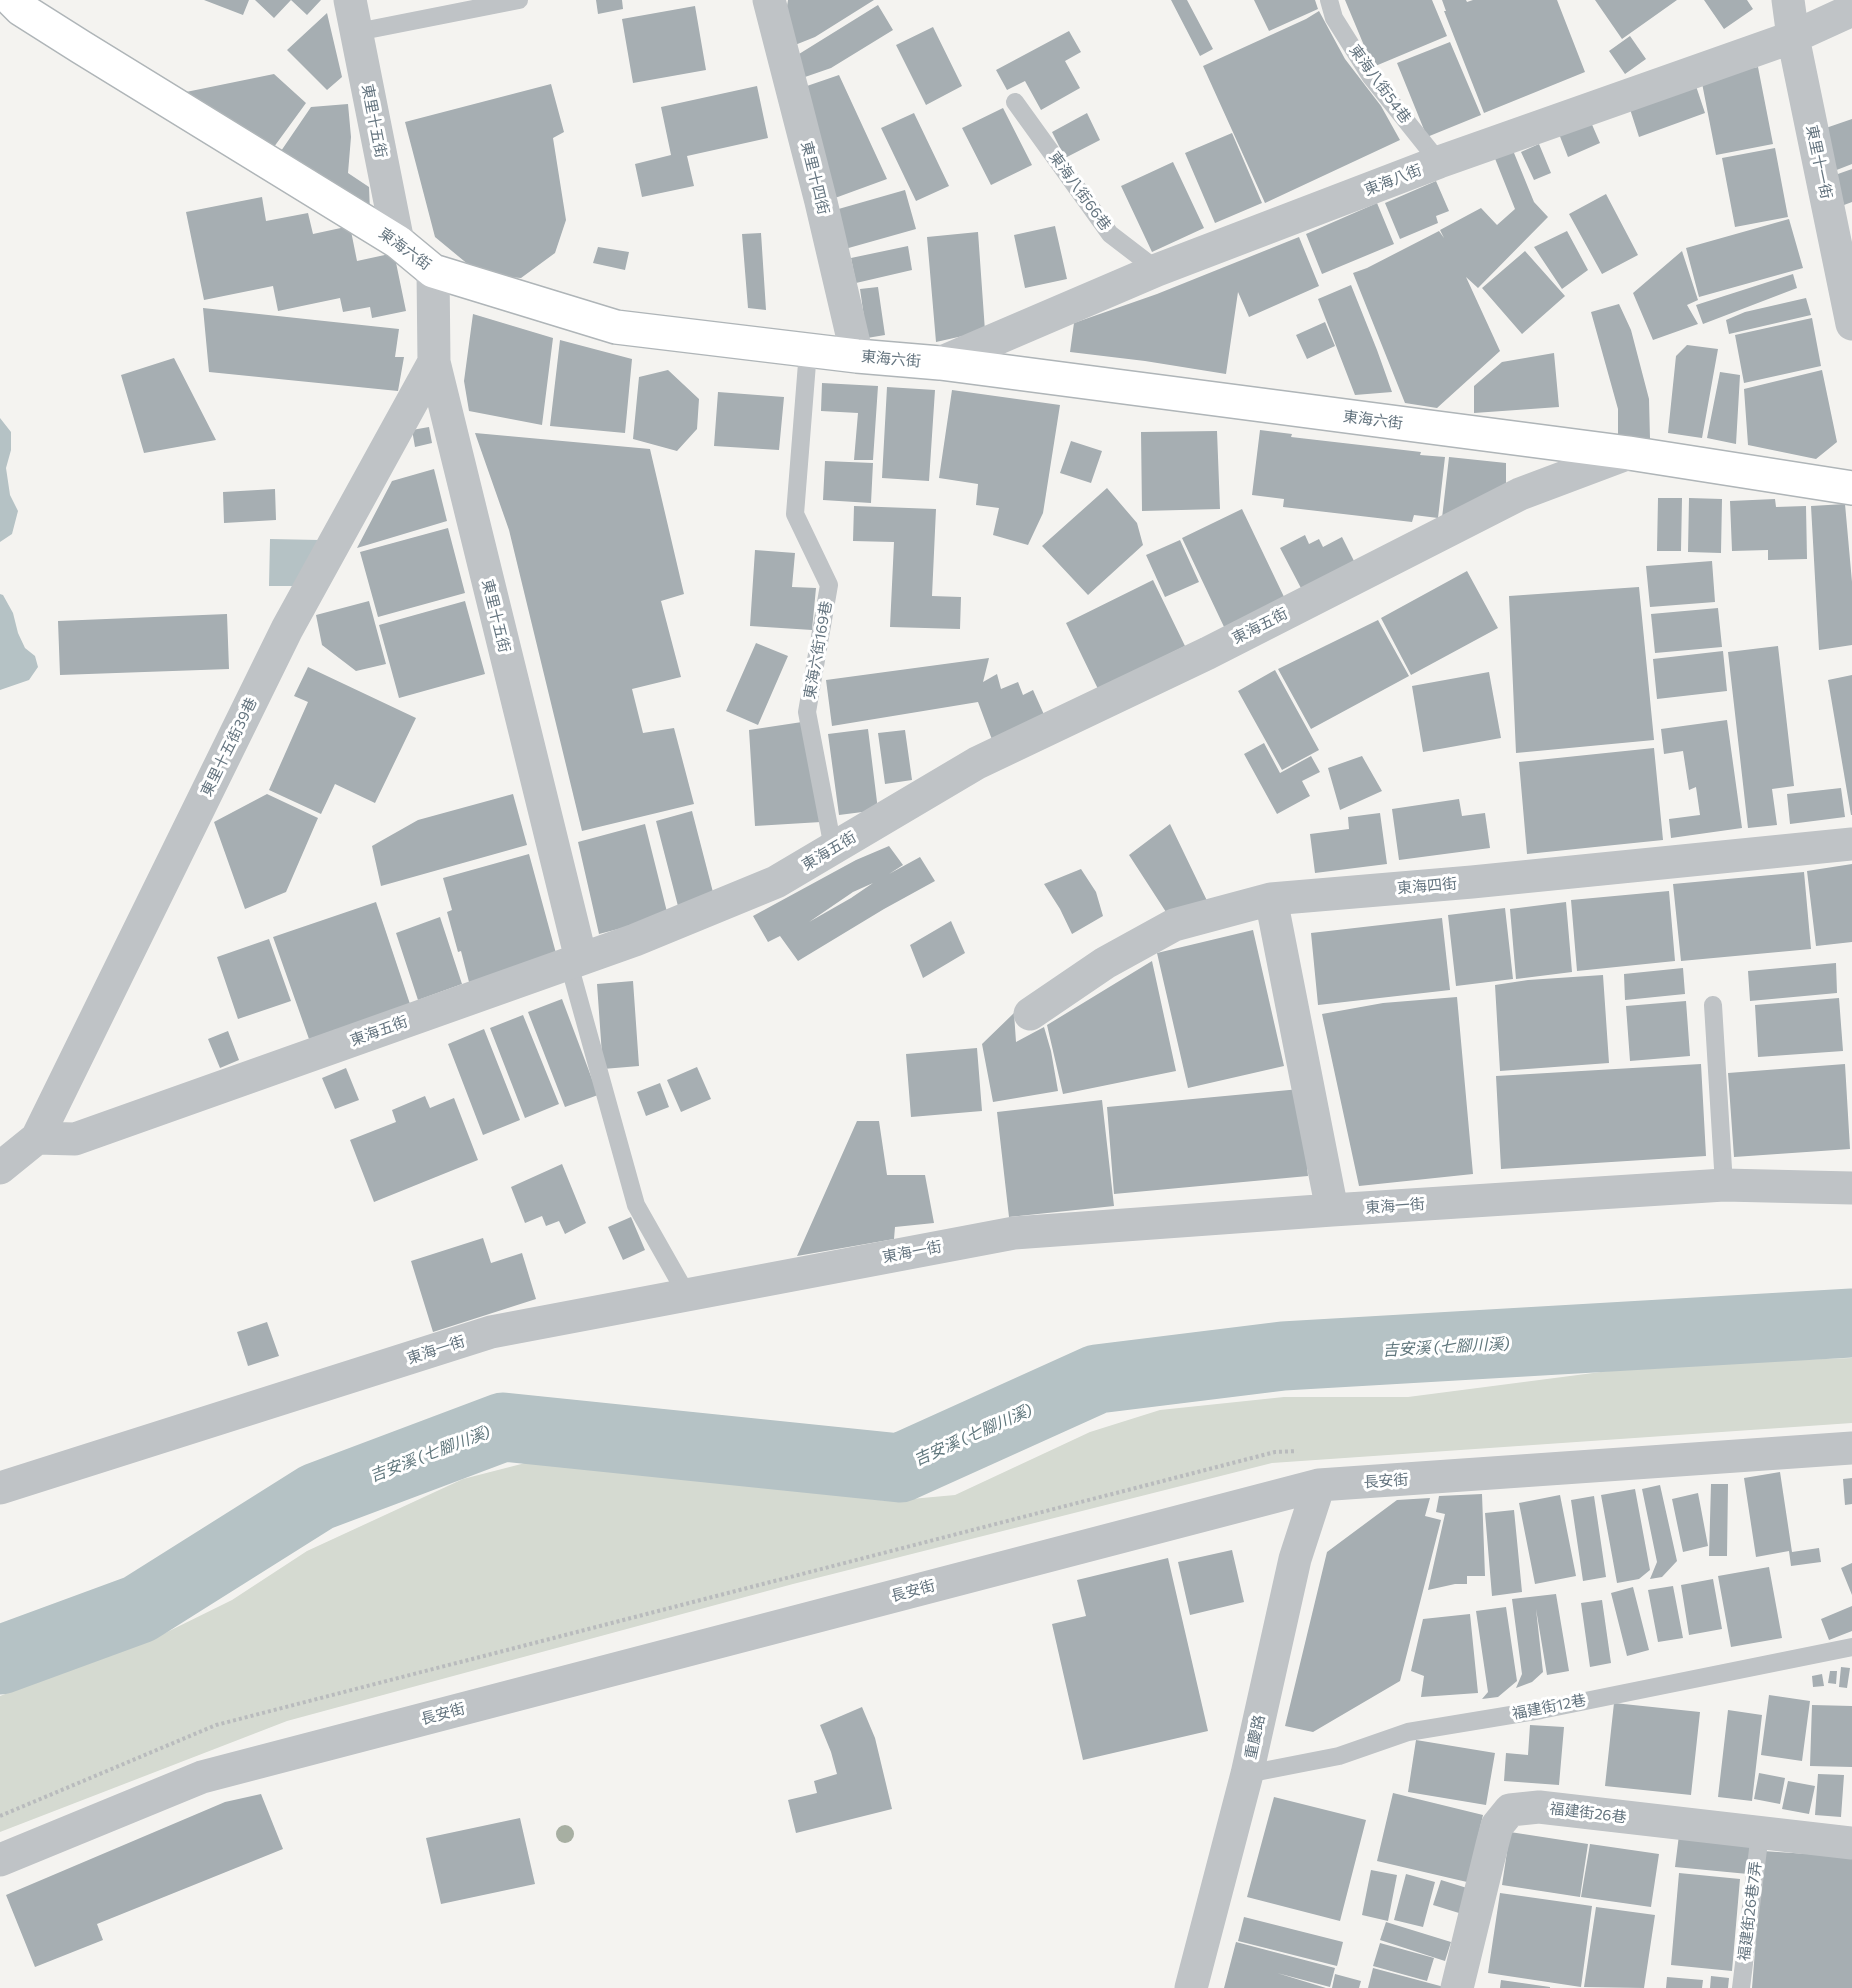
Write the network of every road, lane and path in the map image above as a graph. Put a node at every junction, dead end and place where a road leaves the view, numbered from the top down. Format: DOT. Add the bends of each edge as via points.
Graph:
graph roads {
  1 [pos="12,0"];
  2 [pos="350,0"];
  3 [pos="519,0"];
  4 [pos="769,0"];
  5 [pos="1329,0"];
  6 [pos="1788,0"];
  7 [pos="1852,10"];
  8 [pos="357,32"];
  9 [pos="1793,37"];
  10 [pos="1015,102"];
  11 [pos="1439,162"];
  12 [pos="398,242"];
  13 [pos="1156,270"];
  14 [pos="433,271"];
  15 [pos="1852,324"];
  16 [pos="808,351"];
  17 [pos="857,356"];
  18 [pos="434,362"];
  19 [pos="940,363"];
  20 [pos="1629,453"];
  21 [pos="1852,488"];
  22 [pos="1852,844"];
  23 [pos="833,848"];
  24 [pos="1271,899"];
  25 [pos="575,961"];
  26 [pos="1713,1005"];
  27 [pos="1030,1014"];
  28 [pos="37,1138"];
  29 [pos="4,1161"];
  30 [pos="1724,1185"];
  31 [pos="1852,1188"];
  32 [pos="1332,1210"];
  33 [pos="687,1295"];
  34 [pos="1852,1448"];
  35 [pos="1319,1485"];
  36 [pos="0,1488"];
  37 [pos="1852,1647"];
  38 [pos="1247,1774"];
  39 [pos="1760,1833"];
  40 [pos="1852,1843"];
  41 [pos="0,1860"];
  42 [pos="1191,1988"];
  43 [pos="1457,1988"];
  44 [pos="1741,1988"];
  1 -- 12 [label="street, 東海六街" via="81,47"];
  2 -- 8 [label="street, 東里十五街"];
  3 -- 8 [label="lane"];
  4 -- 17 [label="street, 東里十四街"];
  5 -- 11 [label="lane, 東海八街54巷" via="1334,18 1371,77"];
  6 -- 9 [label="street, 東里十一街"];
  7 -- 9 [label="street, 東海八街"];
  8 -- 12 [label="street, 東里十五街"];
  9 -- 11 [label="street, 東海八街"];
  9 -- 15 [label="street, 東里十一街"];
  10 -- 13 [label="lane, 東海八街66巷" via="1110,234"];
  11 -- 13 [label="street, 東海八街"];
  12 -- 14 [label="street, 東海六街"];
  13 -- 19 [label="street, 東海八街"];
  14 -- 16 [label="street, 東海六街" via="616,327"];
  14 -- 18 [label="street, 東里十五街"];
  16 -- 17 [label="street, 東海六街"];
  16 -- 23 [label="lane, 東海六街169巷" via="795,514 829,585 807,712"];
  17 -- 19 [label="street, 東海六街"];
  18 -- 25 [label="street, 東里十五街"];
  18 -- 28 [label="street, 東里十五街39巷" via="287,629"];
  19 -- 20 [label="street, 東海六街"];
  20 -- 21 [label="street, 東海六街"];
  20 -- 23 [label="street, 東海五街" via="1520,494 1208,653 977,763"];
  22 -- 24 [label="street, 東海四街"];
  23 -- 25 [label="street, 東海五街" via="776,882"];
  24 -- 27 [label="street, 東海四街" via="1174,925 1105,963"];
  24 -- 32 [label="street"];
  25 -- 28 [label="street, 東海五街" via="75,1139"];
  25 -- 33 [label="lane" via="636,1205"];
  26 -- 30 [label="lane"];
  28 -- 29 [label="street"];
  30 -- 31 [label="street, 東海一街"];
  30 -- 32 [label="street, 東海一街"];
  32 -- 33 [label="street, 東海一街" via="1014,1233"];
  33 -- 36 [label="street, 東海一街" via="491,1332"];
  34 -- 35 [label="street, 長安街"];
  35 -- 38 [label="street, 重慶路" via="1295,1559"];
  35 -- 41 [label="street, 長安街" via="202,1777"];
  37 -- 38 [label="lane, 福建街12巷" via="1541,1710 1408,1732 1339,1756"];
  38 -- 42 [label="street, 重慶路"];
  39 -- 40 [label="street, 福建街26巷"];
  39 -- 43 [label="street, 福建街26巷" via="1539,1807 1510,1809 1497,1826"];
  39 -- 44 [label="lane, 福建街26巷7弄"];
}
